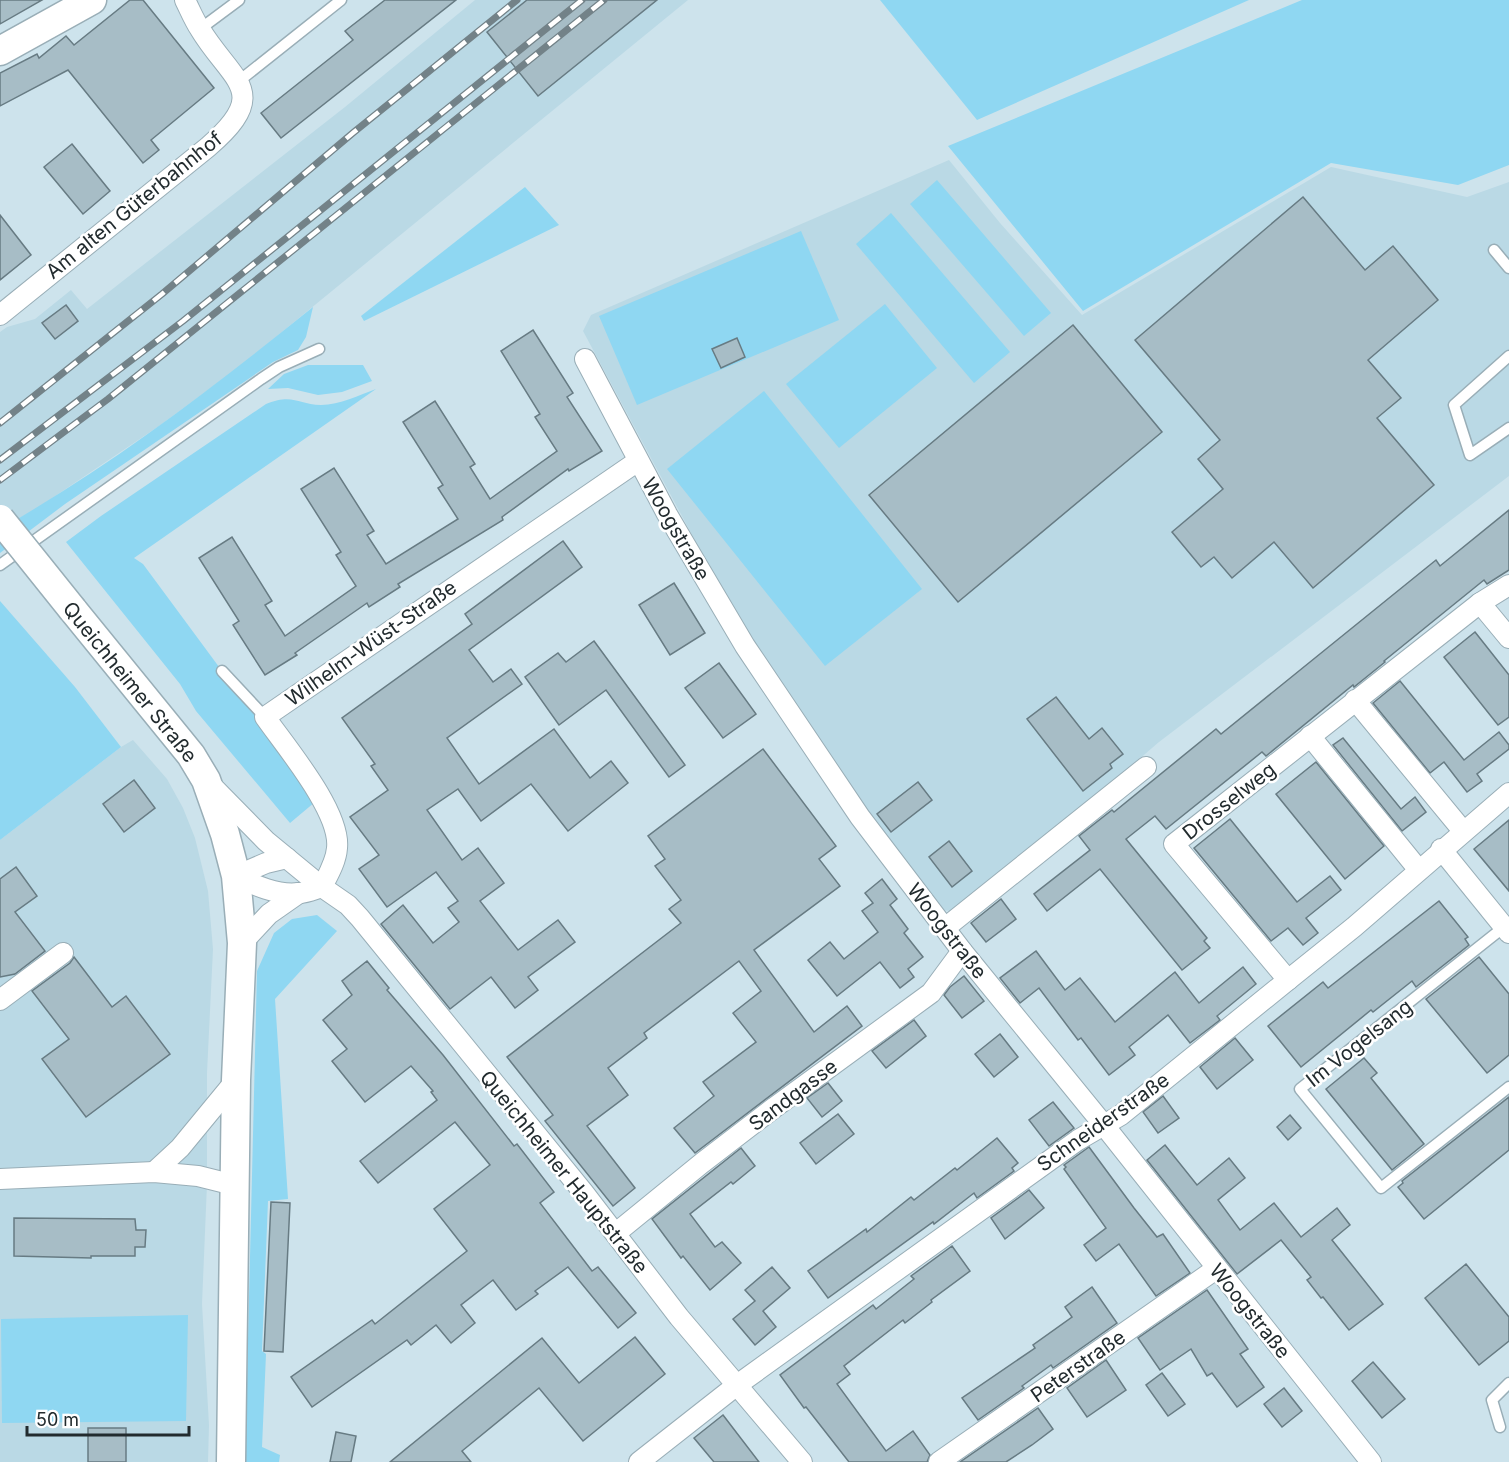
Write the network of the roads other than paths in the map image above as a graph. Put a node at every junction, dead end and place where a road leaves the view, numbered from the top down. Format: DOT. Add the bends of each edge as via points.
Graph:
graph roads {
  1 [pos="92,0"];
  2 [pos="185,0"];
  3 [pos="239,0"];
  4 [pos="341,0"];
  5 [pos="200,29"];
  6 [pos="0,51"];
  7 [pos="239,81"];
  8 [pos="1494,250"];
  9 [pos="1509,268"];
  10 [pos="0,315"];
  11 [pos="319,349"];
  12 [pos="1509,356"];
  13 [pos="585,358"];
  14 [pos="1509,428"];
  15 [pos="638,461"];
  16 [pos="0,519"];
  17 [pos="0,565"];
  18 [pos="1509,585"];
  19 [pos="1480,603"];
  20 [pos="1509,638"];
  21 [pos="222,671"];
  22 [pos="1355,700"];
  23 [pos="265,717"];
  24 [pos="1310,736"];
  25 [pos="1146,767"];
  26 [pos="206,780"];
  27 [pos="1509,792"];
  28 [pos="1463,831"];
  29 [pos="1441,849"];
  30 [pos="288,858"];
  31 [pos="1418,869"];
  32 [pos="236,876"];
  33 [pos="322,887"];
  34 [pos="299,893"];
  35 [pos="945,928"];
  36 [pos="1507,930"];
  37 [pos="242,943"];
  38 [pos="962,951"];
  39 [pos="63,953"];
  40 [pos="1288,981"];
  41 [pos="0,999"];
  42 [pos="236,1080"];
  43 [pos="1509,1087"];
  44 [pos="1103,1124"];
  45 [pos="154,1172"];
  46 [pos="0,1179"];
  47 [pos="234,1185"];
  48 [pos="616,1233"];
  49 [pos="1216,1269"];
  50 [pos="1509,1383"];
  51 [pos="737,1385"];
  52 [pos="1500,1426"];
  53 [pos="231,1462"];
  54 [pos="639,1462"];
  55 [pos="802,1462"];
  56 [pos="939,1462"];
  57 [pos="1371,1462"];
  1 -- 6 [label="main road"];
  2 -- 5 [label="street"];
  3 -- 5 [label="lane"];
  4 -- 7 [label="lane"];
  5 -- 7 [label="street"];
  7 -- 10 [label="street, Am alten Güterbahnhof" via="242,103 219,137"];
  8 -- 9 [label="lane"];
  11 -- 17 [label="lane" via="261,379"];
  12 -- 14 [label="lane" via="1454,405 1470,456"];
  13 -- 15 [label="street, Woogstraße"];
  15 -- 23 [label="street, Wilhelm-Wüst-Straße"];
  15 -- 35 [label="street, Woogstraße" via="745,646 860,817"];
  16 -- 26 [label="main road, Queichheimer Straße, bridge" via="191,755"];
  18 -- 19 [label="street, Drosselweg"];
  19 -- 20 [label="street"];
  19 -- 22 [label="street, Drosselweg"];
  21 -- 23 [label="lane"];
  22 -- 24 [label="street, Drosselweg"];
  22 -- 28 [label="street"];
  23 -- 33 [label="street, Wilhelm-Wüst-Straße" via="321,797 336,827 337,848"];
  24 -- 31 [label="street"];
  24 -- 40 [label="street, Drosselweg" via="1174,844"];
  25 -- 35 [label="street"];
  26 -- 30 [label="street, Queichheimer Hauptstraße"];
  26 -- 32 [label="main road, Queichheimer Straße"];
  27 -- 28 [label="street, Schneiderstraße"];
  28 -- 29 [label="street, Schneiderstraße"];
  29 -- 31 [label="street, Schneiderstraße"];
  29 -- 36 [label="street, Im Vogelsang"];
  30 -- 32 [label="street"];
  30 -- 33 [label="street, Queichheimer Hauptstraße"];
  31 -- 40 [label="street, Schneiderstraße"];
  32 -- 34 [label="street" via="260,887"];
  32 -- 37 [label="main road, Queichheimer Straße"];
  33 -- 34 [label="street"];
  33 -- 48 [label="street, Queichheimer Hauptstraße" via="348,905 369,929"];
  34 -- 37 [label="street" via="269,914"];
  35 -- 38 [label="street, Woogstraße"];
  36 -- 43 [label="lane, Im Vogelsang" via="1300,1089 1381,1188"];
  37 -- 42 [label="main road, Queichheimer Straße"];
  38 -- 44 [label="street, Woogstraße"];
  38 -- 48 [label="street, Sandgasse" via="931,993 775,1107"];
  39 -- 41 [label="street"];
  40 -- 44 [label="street, Schneiderstraße" via="1122,1114"];
  42 -- 45 [label="street" via="180,1148"];
  42 -- 47 [label="main road, Queichheimer Straße"];
  44 -- 49 [label="street, Woogstraße"];
  44 -- 51 [label="street, Schneiderstraße"];
  45 -- 46 [label="street"];
  45 -- 47 [label="street" via="198,1176"];
  47 -- 53 [label="main road, Queichheimer Straße"];
  48 -- 51 [label="street, Queichheimer Hauptstraße"];
  49 -- 56 [label="street, Peterstraße"];
  49 -- 57 [label="street, Woogstraße"];
  50 -- 52 [label="lane" via="1492,1400"];
  51 -- 54 [label="street, Schneiderstraße"];
  51 -- 55 [label="street, Queichheimer Hauptstraße"];
}
